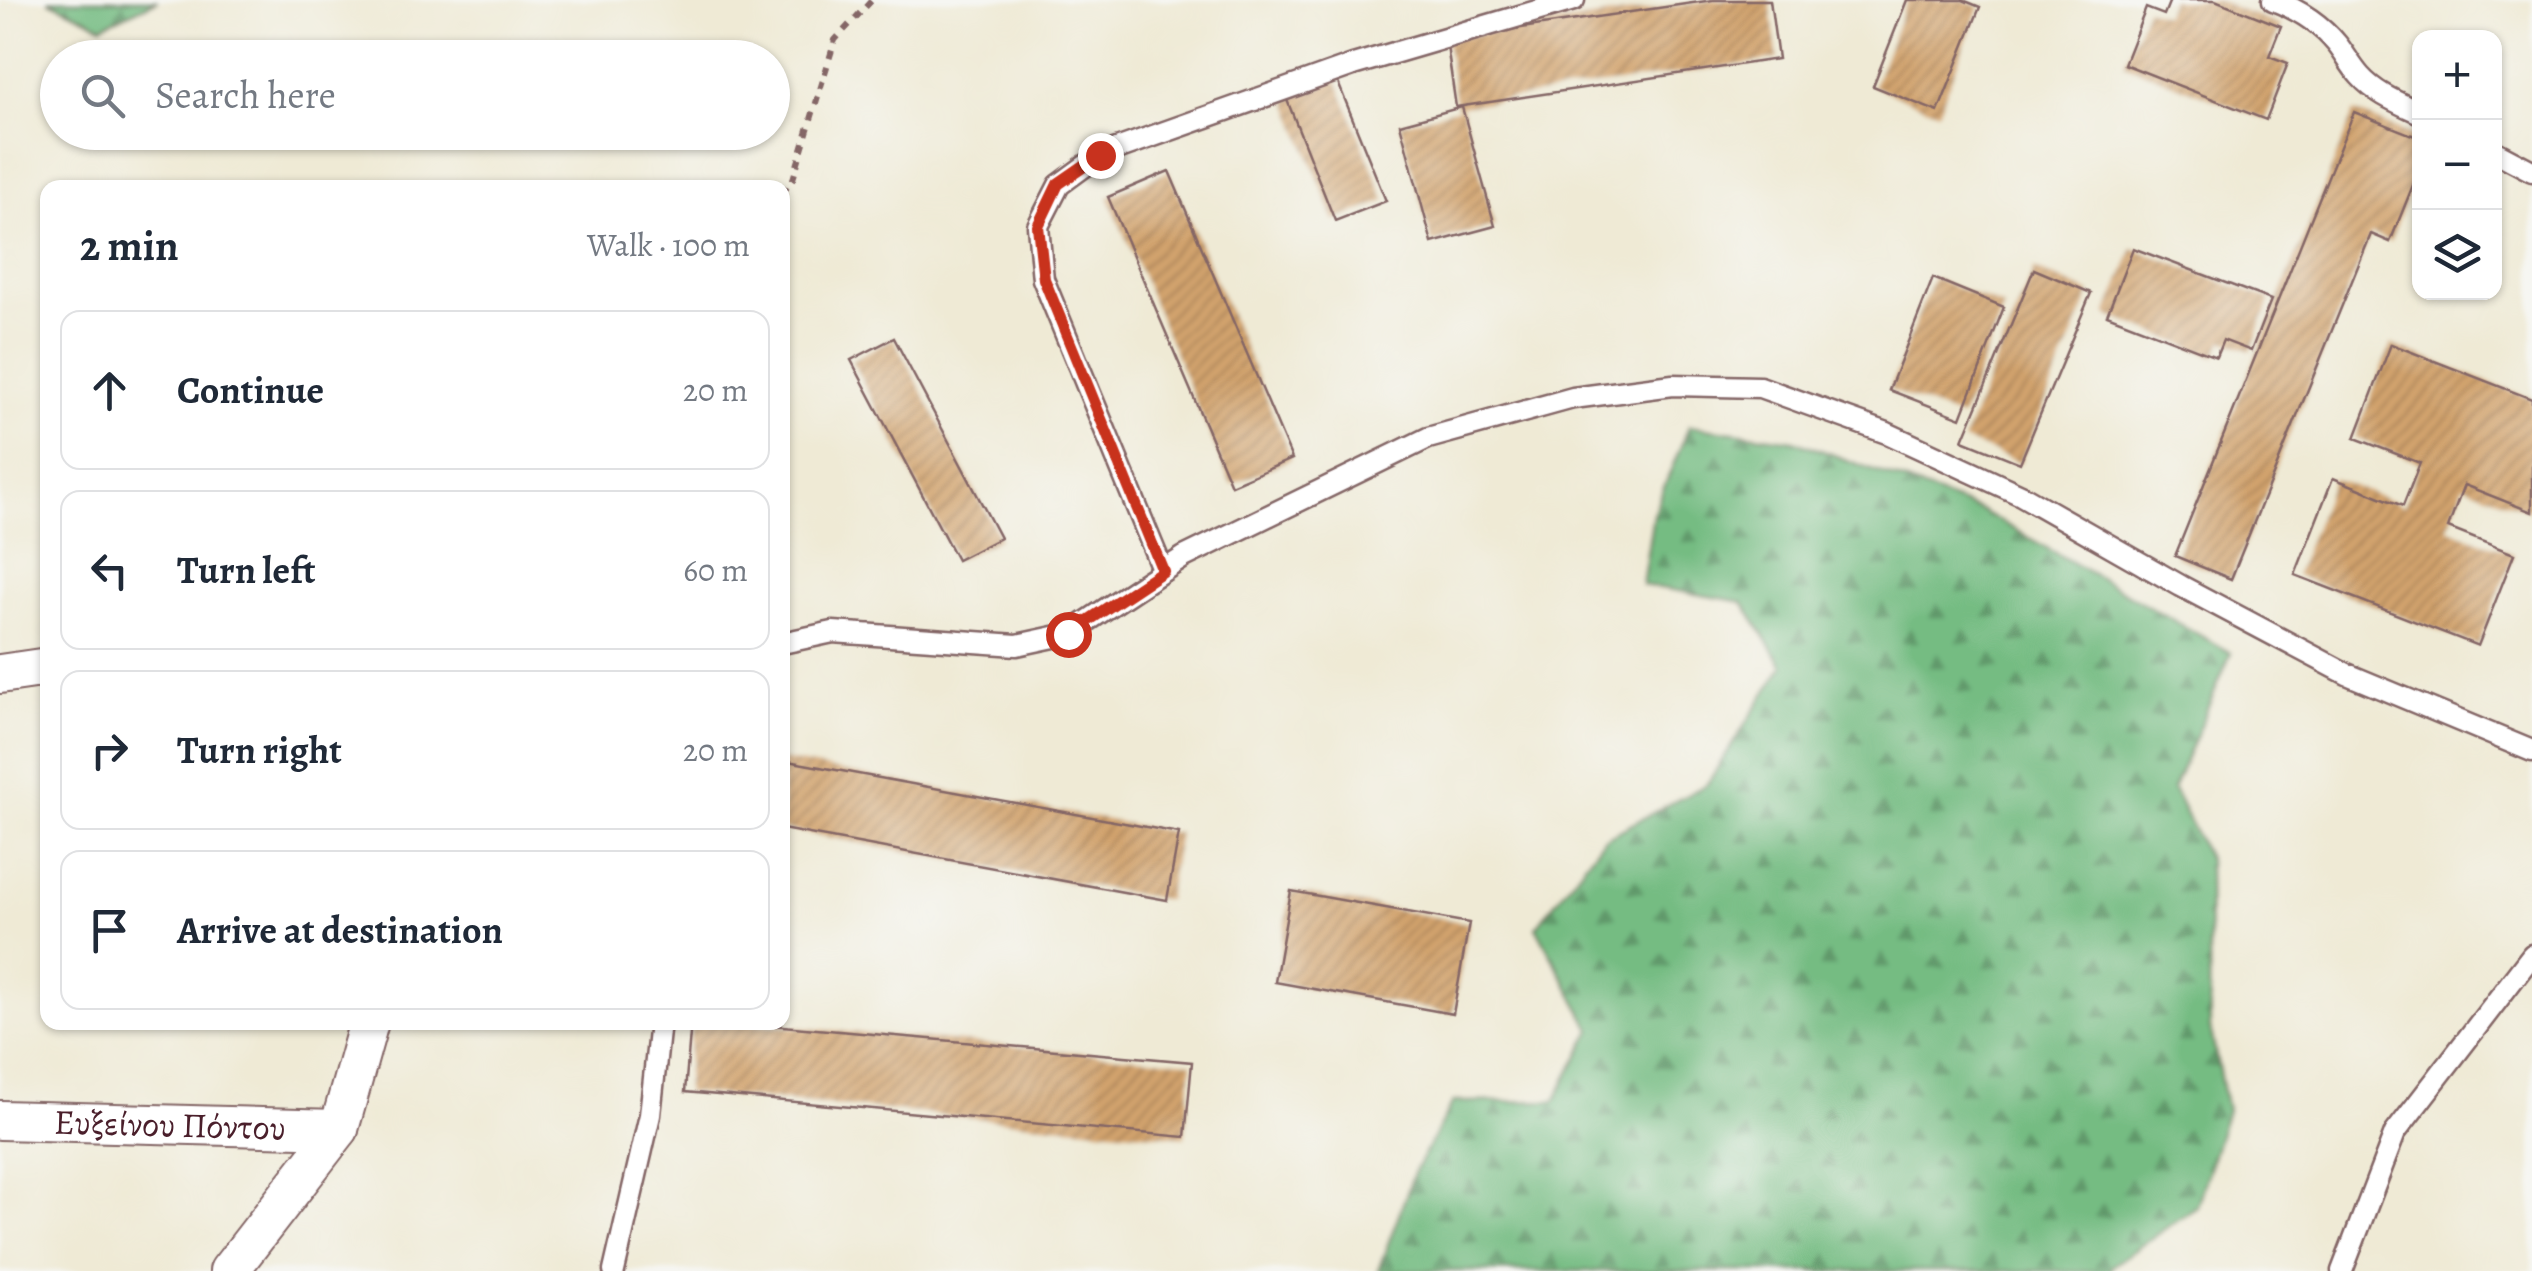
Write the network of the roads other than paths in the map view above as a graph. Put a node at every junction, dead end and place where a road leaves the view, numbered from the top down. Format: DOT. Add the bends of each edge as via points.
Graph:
graph roads {
  1 [pos="1574,0"];
  2 [pos="2272,0"];
  3 [pos="2412,110"];
  4 [pos="2502,155"];
  5 [pos="2532,170"];
  6 [pos="1163,571"];
  7 [pos="790,641"];
  8 [pos="40,668"];
  9 [pos="0,674"];
  10 [pos="2532,751"];
  11 [pos="2532,955"];
  12 [pos="368,1030"];
  13 [pos="659,1030"];
  14 [pos="0,1120"];
  15 [pos="339,1130"];
  16 [pos="229,1271"];
  17 [pos="614,1271"];
  18 [pos="2342,1271"];
  1 -- 6 [label="lane" via="1280,90 1100,155 1058,184 1038,226 1044,279"];
  2 -- 3 [label="lane" via="2316,22 2360,77"];
  4 -- 5 [label="lane"];
  6 -- 7 [label="lane" via="1068,634 1017,645 833,632"];
  6 -- 10 [label="lane" via="1428,438 1572,398 1673,385 1760,387 1887,433 2021,495 2347,674"];
  8 -- 9 [label="street"];
  11 -- 18 [label="lane" via="2394,1133"];
  12 -- 15 [label="street"];
  13 -- 17 [label="lane" via="650,1116"];
  14 -- 15 [label="street, Ευξείνου Πόντου"];
  15 -- 16 [label="street"];
}
